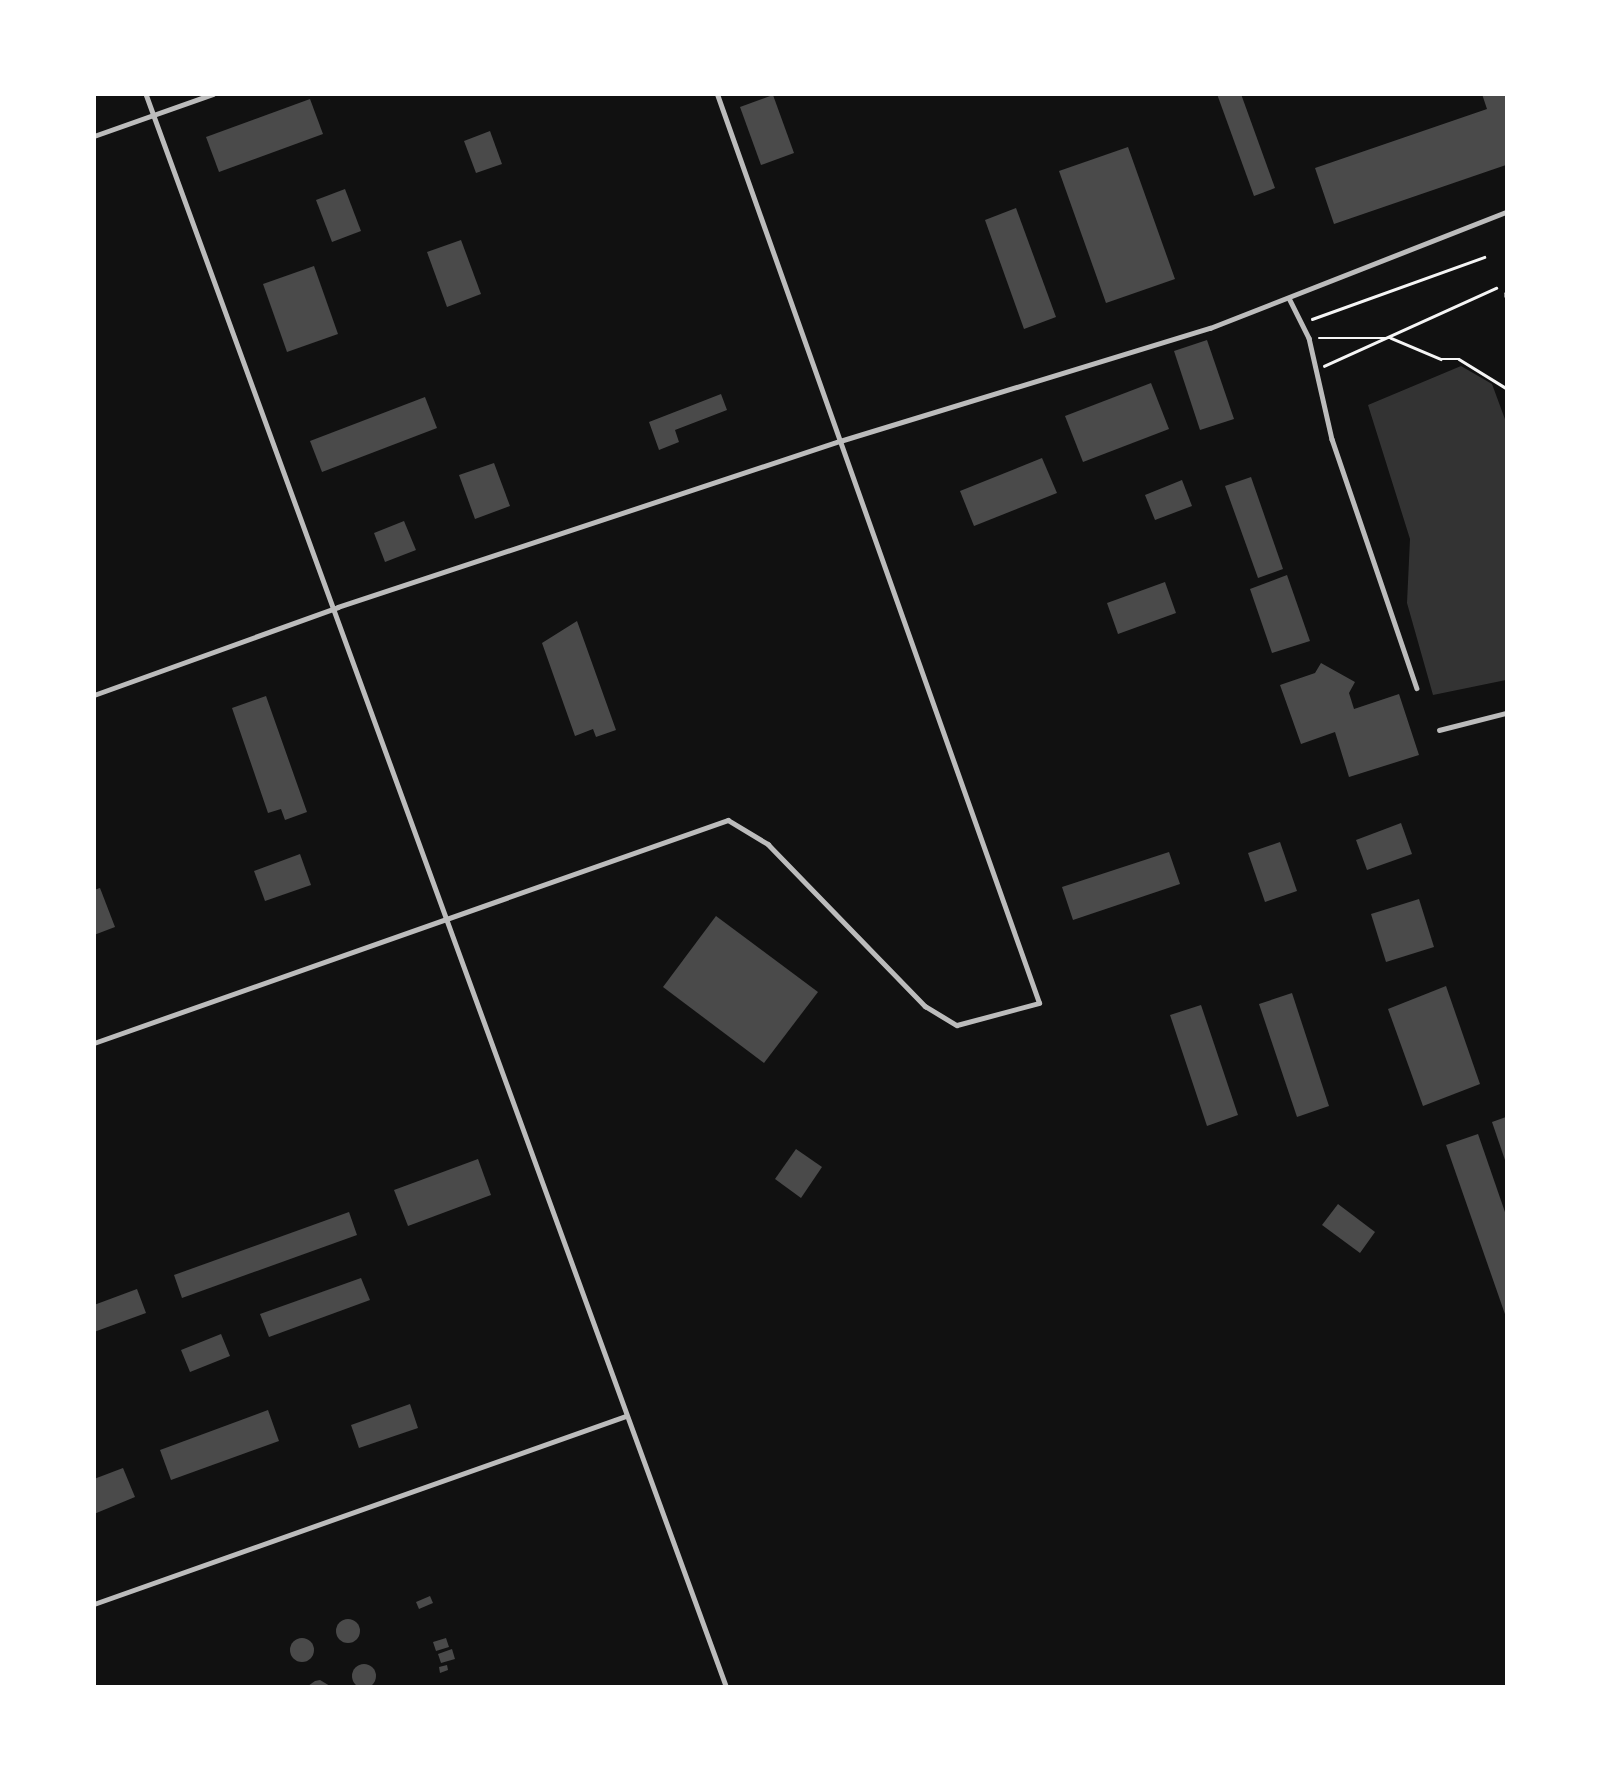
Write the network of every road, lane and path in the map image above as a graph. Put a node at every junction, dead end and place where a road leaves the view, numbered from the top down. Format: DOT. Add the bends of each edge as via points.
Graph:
graph roads {
  1 [pos="146,94"];
  2 [pos="213,94"];
  3 [pos="716,94"];
  4 [pos="154,115"];
  5 [pos="94,136"];
  6 [pos="1507,212"];
  7 [pos="1484,257"];
  8 [pos="1496,288"];
  9 [pos="1289,298"];
  10 [pos="1302,323"];
  11 [pos="1309,338"];
  12 [pos="1391,338"];
  13 [pos="1318,369"];
  14 [pos="1507,388"];
  15 [pos="841,440"];
  16 [pos="338,607"];
  17 [pos="1417,688"];
  18 [pos="94,695"];
  19 [pos="1507,713"];
  20 [pos="1439,730"];
  21 [pos="444,918"];
  22 [pos="94,1043"];
  23 [pos="626,1416"];
  24 [pos="94,1604"];
  25 [pos="726,1686"];
  1 -- 4 [label="lane"];
  2 -- 4 [label="lane"];
  3 -- 15 [label="lane"];
  4 -- 5 [label="lane"];
  4 -- 16 [label="lane"];
  6 -- 9 [label="lane"];
  7 -- 10 [label="path"];
  8 -- 12 [label="path"];
  9 -- 10 [label="lane"];
  9 -- 15 [label="lane"];
  10 -- 11 [label="lane"];
  11 -- 12 [label="path"];
  11 -- 13 [label="lane"];
  12 -- 13 [label="path"];
  12 -- 14 [label="path" via="1441,359 1459,359"];
  13 -- 17 [label="lane" via="1332,439"];
  15 -- 16 [label="lane"];
  15 -- 21 [label="lane" via="1039,1003 957,1025 925,1006 768,844 728,820"];
  16 -- 18 [label="lane"];
  16 -- 21 [label="lane"];
  19 -- 20 [label="lane"];
  21 -- 22 [label="lane"];
  21 -- 23 [label="lane"];
  23 -- 24 [label="lane"];
  23 -- 25 [label="lane"];
}
